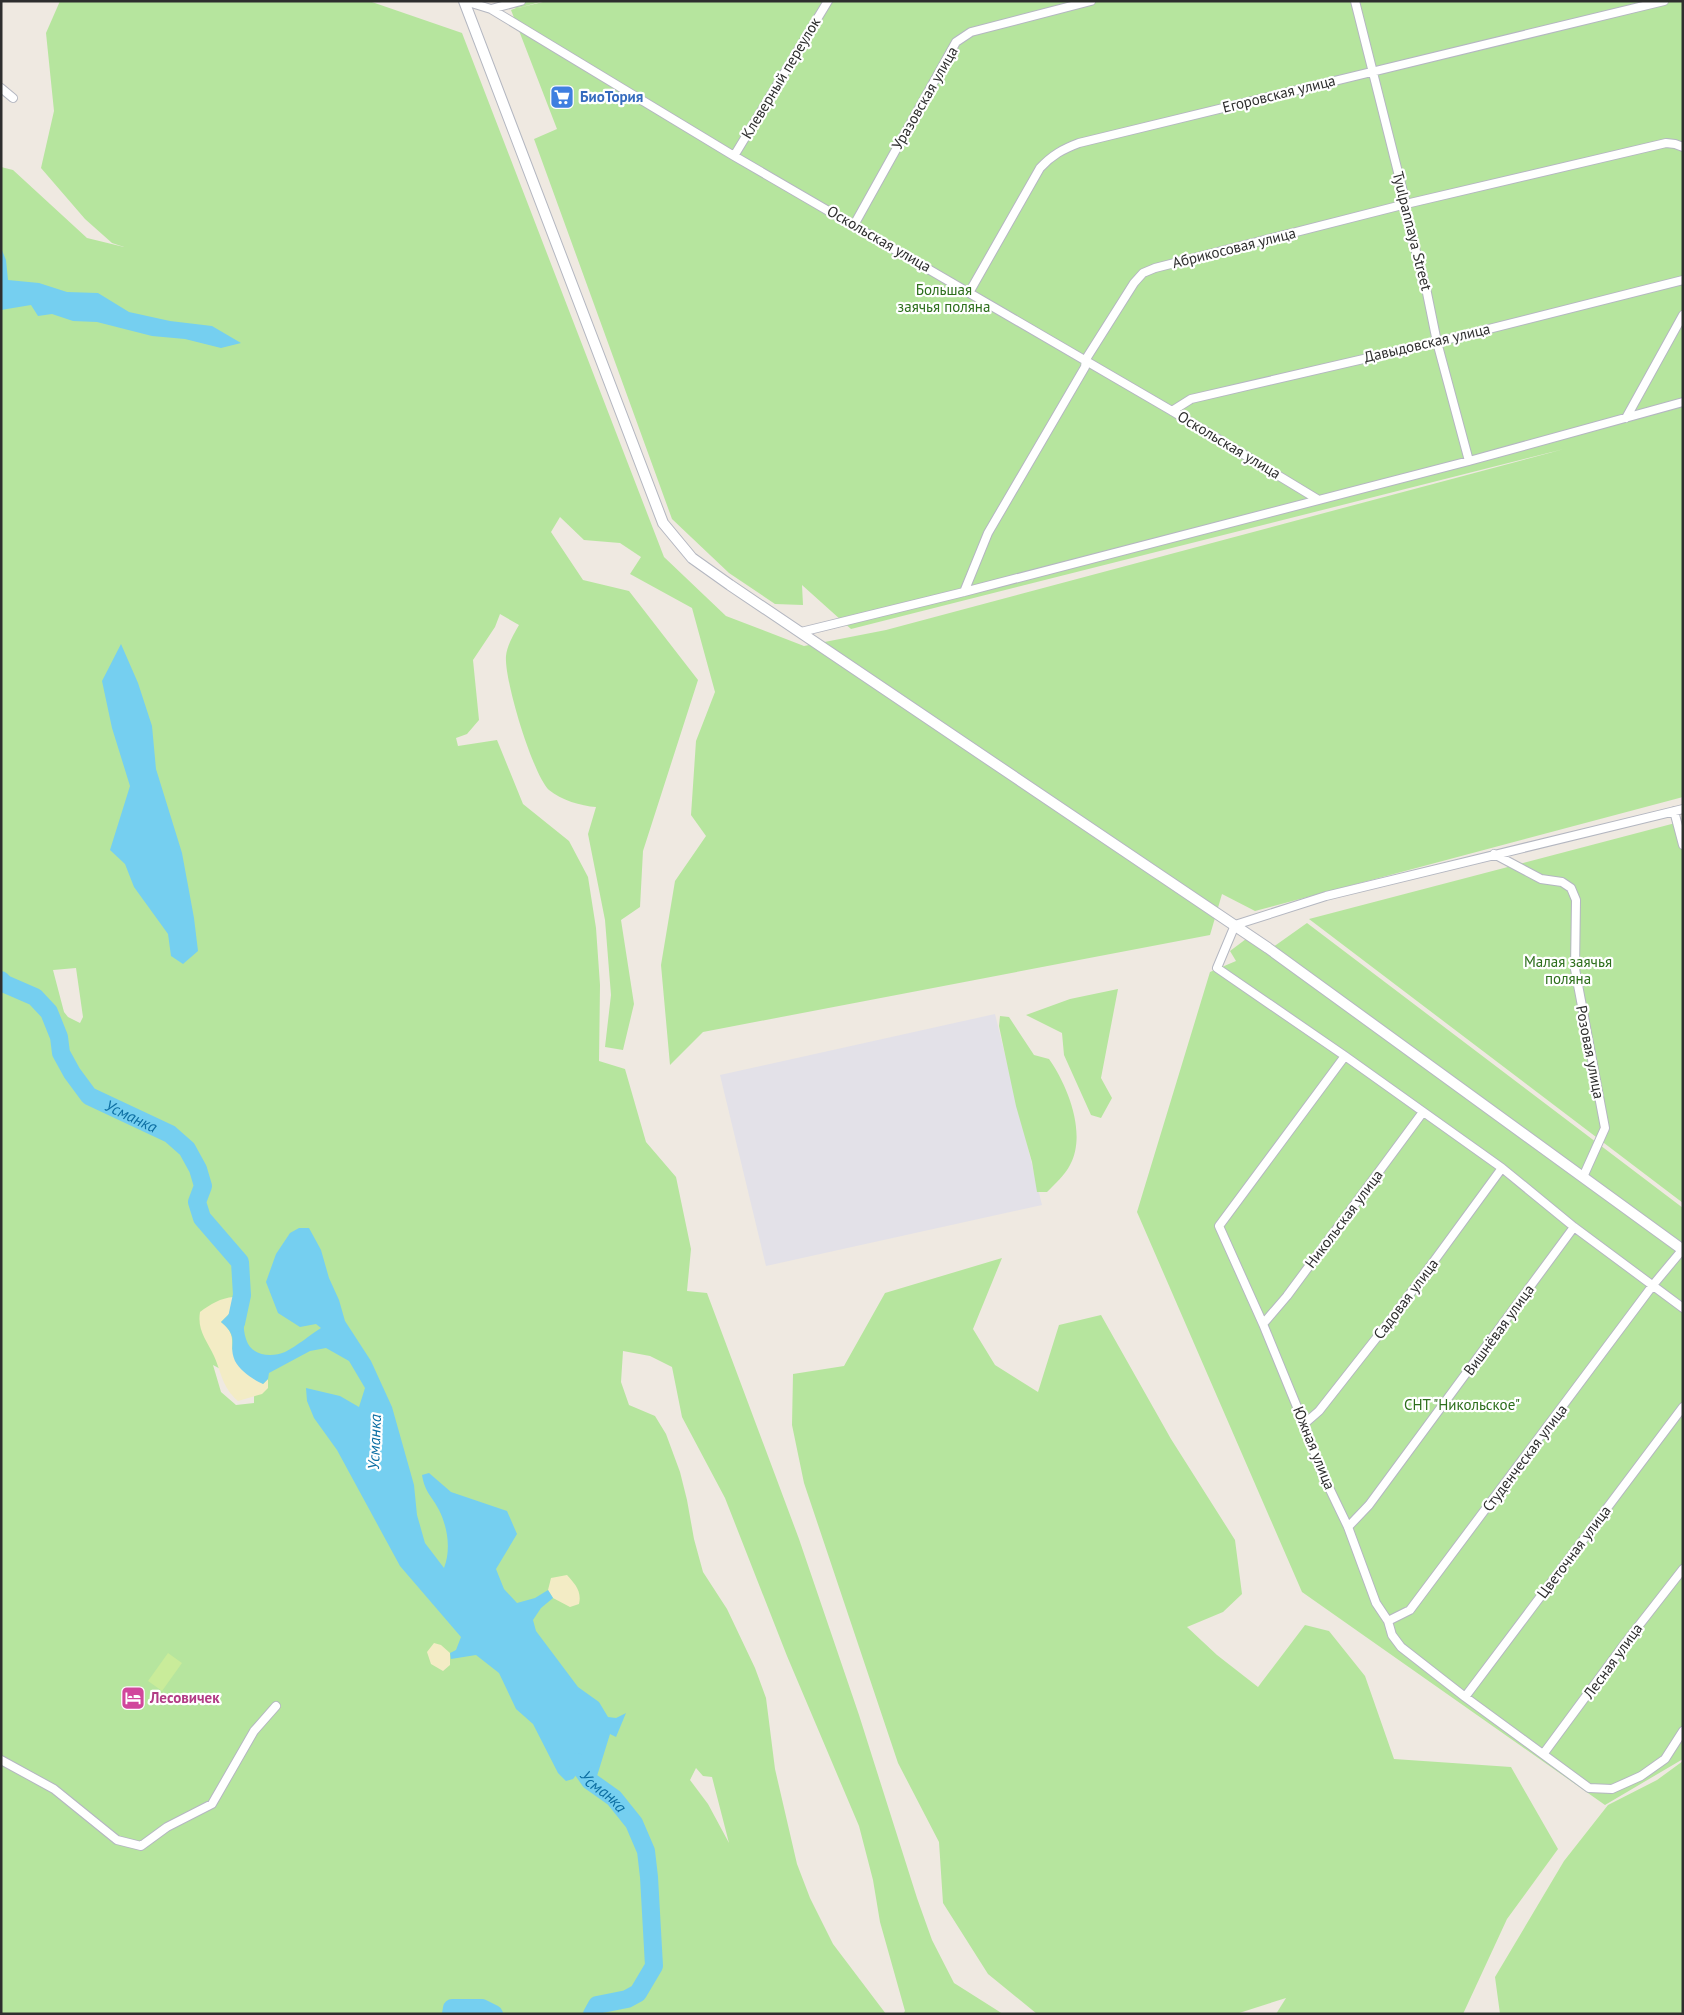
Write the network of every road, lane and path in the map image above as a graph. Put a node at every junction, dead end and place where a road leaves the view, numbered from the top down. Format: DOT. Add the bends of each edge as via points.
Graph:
graph roads {
  1 [pos="464,1"];
  2 [pos="520,1"];
  3 [pos="828,1"];
  4 [pos="1091,1"];
  5 [pos="1355,1"];
  6 [pos="1664,1"];
  7 [pos="491,8"];
  8 [pos="1373,71"];
  9 [pos="1,88"];
  10 [pos="13,98"];
  11 [pos="1683,147"];
  12 [pos="734,156"];
  13 [pos="1406,204"];
  14 [pos="854,225"];
  15 [pos="1683,280"];
  16 [pos="970,291"];
  17 [pos="1683,315"];
  18 [pos="1437,342"];
  19 [pos="1086,359"];
  20 [pos="1683,402"];
  21 [pos="1172,411"];
  22 [pos="1626,418"];
  23 [pos="1469,461"];
  24 [pos="1317,499"];
  25 [pos="964,592"];
  26 [pos="801,632"];
  27 [pos="1683,809"];
  28 [pos="1674,811"];
  29 [pos="1683,845"];
  30 [pos="1494,854"];
  31 [pos="1235,924"];
  32 [pos="1345,1056"];
  33 [pos="1423,1112"];
  34 [pos="1502,1168"];
  35 [pos="1583,1177"];
  36 [pos="1574,1227"];
  37 [pos="1683,1250"];
  38 [pos="1653,1285"];
  39 [pos="1683,1308"];
  40 [pos="1263,1324"];
  41 [pos="1683,1407"];
  42 [pos="1304,1424"];
  43 [pos="1348,1527"];
  44 [pos="1683,1569"];
  45 [pos="1388,1621"];
  46 [pos="1465,1697"];
  47 [pos="276,1706"];
  48 [pos="1683,1731"];
  49 [pos="1544,1753"];
  50 [pos="1,1760"];
  1 -- 7 [label="street, Оскольская улица"];
  1 -- 26 [label="street" via="663,524 692,558"];
  2 -- 7 [label="street"];
  3 -- 12 [label="street, Клеверный переулок"];
  4 -- 14 [label="street, Уразовская улица" via="971,32 956,42"];
  5 -- 8 [label="street, Tyulpannaya Street"];
  6 -- 8 [label="street, Егоровская улица"];
  7 -- 12 [label="street, Оскольская улица"];
  8 -- 13 [label="street, Tyulpannaya Street"];
  8 -- 16 [label="street, Егоровская улица" via="1064,148 1050,156 1040,168"];
  9 -- 10 [label="street"];
  11 -- 13 [label="street, Абрикосовая улица" via="1666,143"];
  12 -- 14 [label="street, Оскольская улица"];
  13 -- 18 [label="street, Tyulpannaya Street"];
  13 -- 19 [label="street, Абрикосовая улица" via="1144,273 1134,283"];
  14 -- 16 [label="street, Оскольская улица"];
  15 -- 18 [label="street, Давыдовская улица"];
  16 -- 19 [label="street, Оскольская улица"];
  17 -- 22 [label="street"];
  18 -- 21 [label="street, Давыдовская улица" via="1191,400"];
  18 -- 23 [label="street, Tyulpannaya Street"];
  19 -- 21 [label="street, Оскольская улица"];
  19 -- 25 [label="street, Абрикосовая улица" via="1085,367 988,533"];
  20 -- 22 [label="street"];
  21 -- 24 [label="street, Оскольская улица"];
  22 -- 23 [label="street"];
  23 -- 24 [label="street"];
  24 -- 25 [label="street"];
  25 -- 26 [label="street"];
  26 -- 31 [label="street"];
  27 -- 28 [label="street"];
  28 -- 29 [label="street"];
  28 -- 30 [label="street"];
  30 -- 31 [label="street" via="1326,896"];
  30 -- 35 [label="street, Розовая улица" via="1541,879 1562,882 1571,888 1576,900 1574,969 1605,1128"];
  31 -- 32 [label="street" via="1217,968"];
  31 -- 35 [label="street"];
  32 -- 33 [label="street"];
  32 -- 40 [label="street, Южная улица" via="1219,1226"];
  33 -- 34 [label="street"];
  33 -- 40 [label="street, Никольская улица"];
  34 -- 36 [label="street"];
  34 -- 42 [label="street, Садовая улица" via="1396,1313 1319,1411"];
  35 -- 37 [label="street"];
  36 -- 38 [label="street"];
  36 -- 43 [label="street, Вишнёвая улица" via="1375,1497"];
  37 -- 38 [label="street, Студенческая улица"];
  38 -- 39 [label="street"];
  38 -- 45 [label="street, Студенческая улица" via="1410,1610"];
  40 -- 42 [label="street, Южная улица"];
  41 -- 46 [label="street, Цветочная улица"];
  42 -- 43 [label="street, Южная улица" via="1322,1473"];
  43 -- 45 [label="street, Южная улица" via="1376,1603"];
  44 -- 49 [label="street, Лесная улица"];
  45 -- 46 [label="street, Южная улица" via="1392,1635 1401,1647"];
  46 -- 49 [label="street, Южная улица"];
  47 -- 50 [label="street" via="254,1730 212,1804 167,1827 141,1846 117,1840 54,1789"];
  48 -- 49 [label="street, Южная улица" via="1664,1759 1641,1776 1612,1789 1589,1788"];
}
